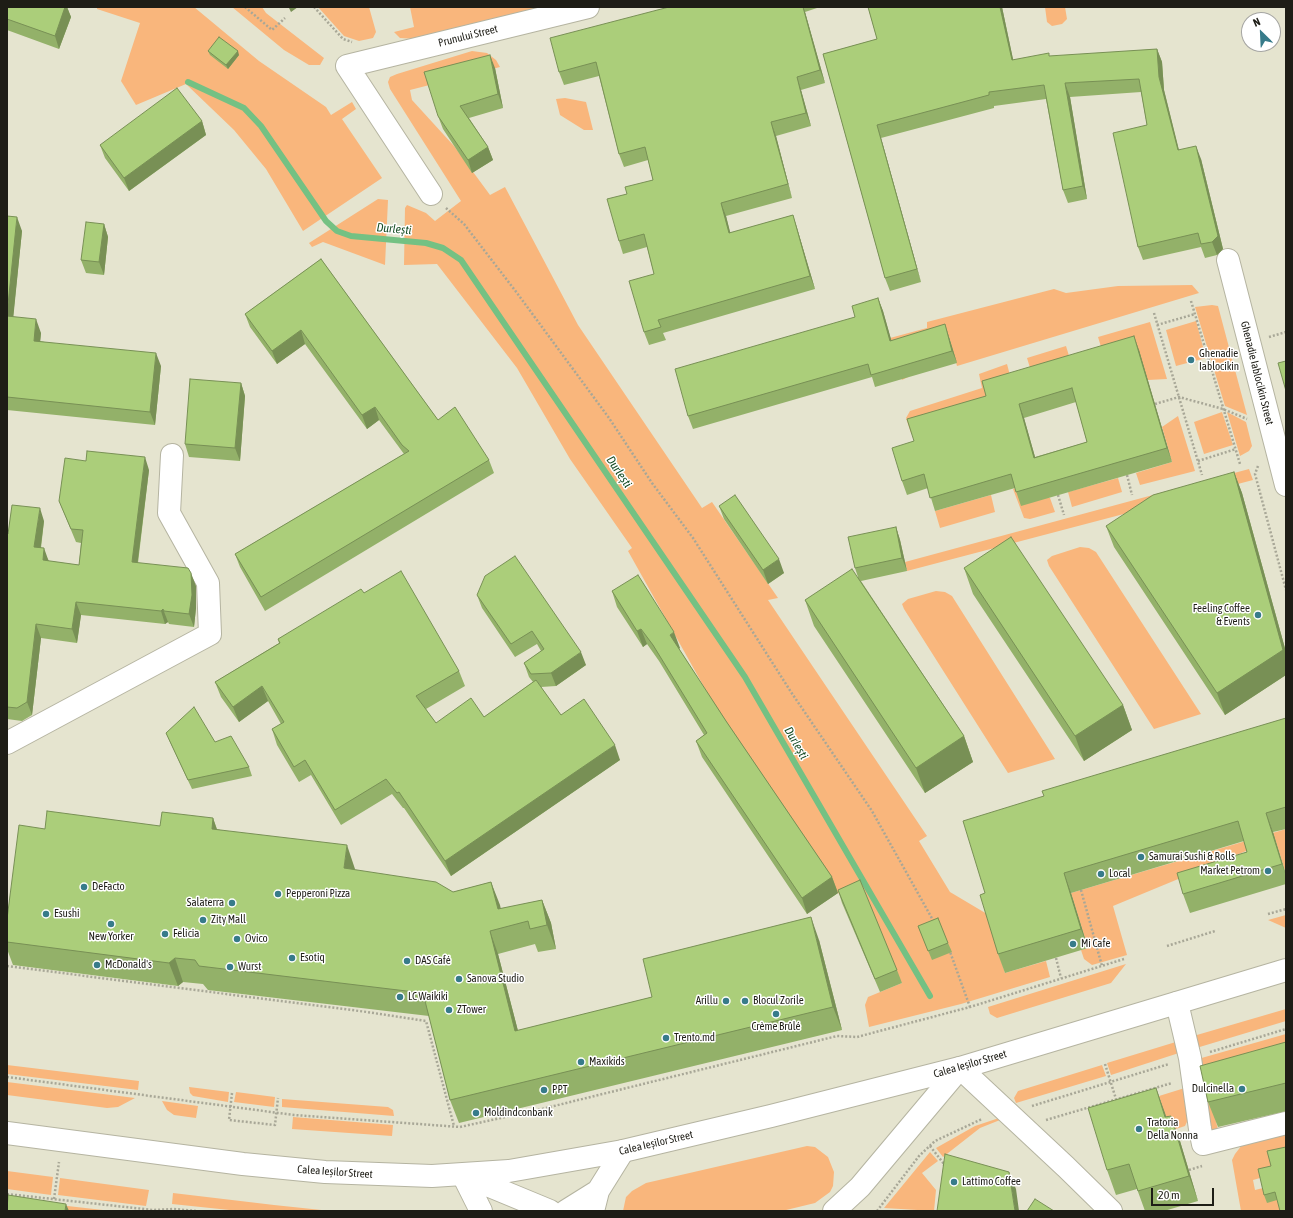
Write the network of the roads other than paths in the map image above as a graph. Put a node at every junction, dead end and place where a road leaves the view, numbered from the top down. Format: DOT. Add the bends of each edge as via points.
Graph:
graph roads {
  1 [pos="588,7"];
  2 [pos="431,194"];
  3 [pos="1228,260"];
  4 [pos="172,455"];
  5 [pos="1286,485"];
  6 [pos="7,743"];
  7 [pos="1286,970"];
  8 [pos="1177,1003"];
  9 [pos="960,1068"];
  10 [pos="1286,1123"];
  11 [pos="7,1133"];
  12 [pos="622,1151"];
  13 [pos="463,1175"];
  14 [pos="596,1201"];
  15 [pos="481,1211"];
  16 [pos="550,1211"];
  17 [pos="566,1211"];
  18 [pos="834,1211"];
  19 [pos="1110,1211"];
  1 -- 2 [label="main road, Prunului Street" via="347,66"];
  3 -- 5 [label="main road, Ghenadie Iablocikin Street"];
  4 -- 6 [label="main road" via="169,513 208,583 210,634"];
  7 -- 8 [label="main road, Calea Ieșilor Street"];
  8 -- 9 [label="main road, Calea Ieșilor Street"];
  8 -- 10 [label="main road" via="1191,1067 1203,1144"];
  9 -- 12 [label="main road, Calea Ieșilor Street"];
  9 -- 18 [label="main road" via="860,1187"];
  9 -- 19 [label="main road"];
  11 -- 13 [label="main road, Calea Ieșilor Street" via="235,1163 325,1172 389,1176"];
  12 -- 13 [label="main road, Calea Ieșilor Street" via="553,1164"];
  12 -- 14 [label="main road"];
  13 -- 15 [label="main road"];
  13 -- 16 [label="main road"];
  14 -- 17 [label="main road"];
}
